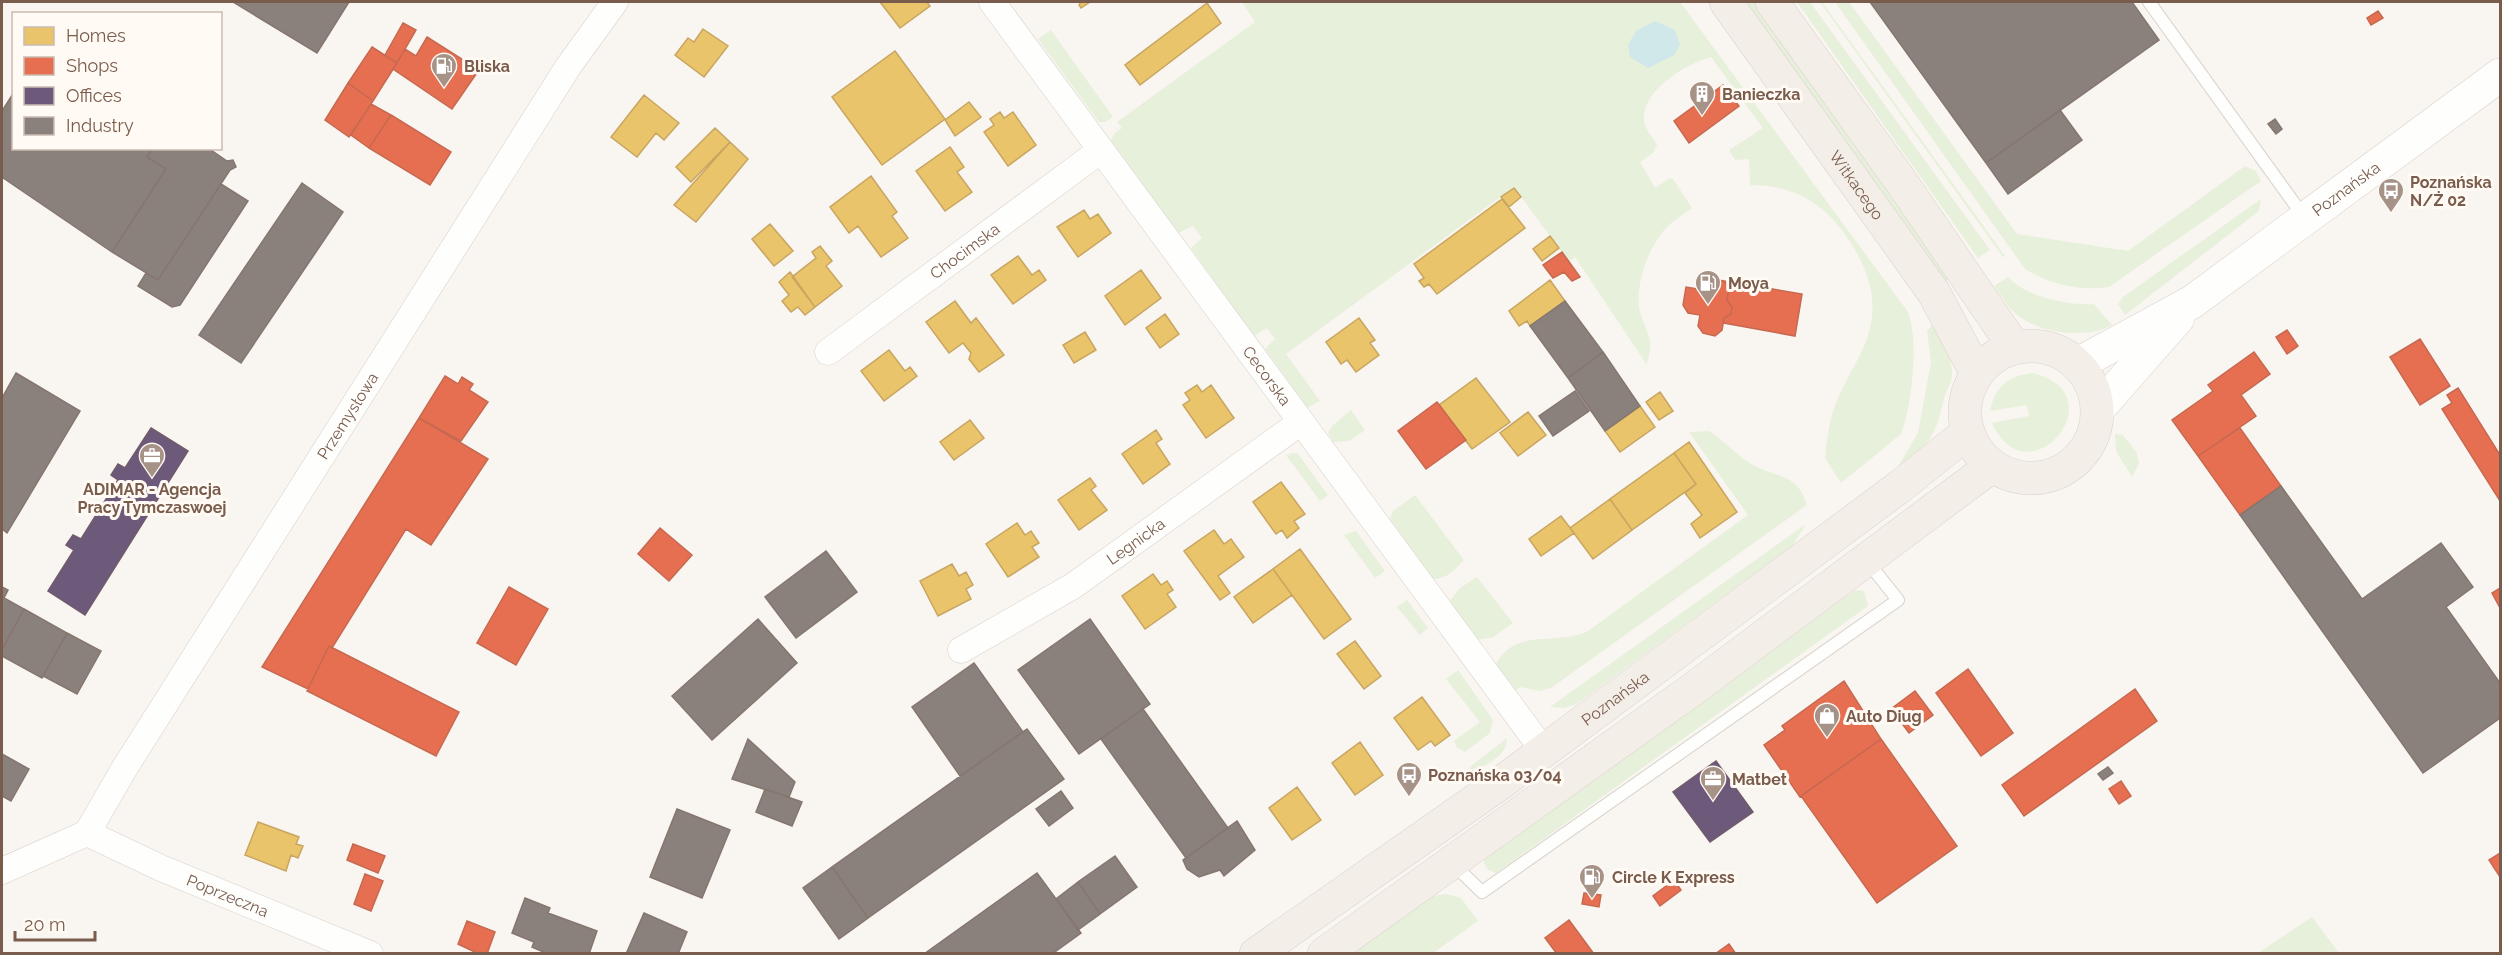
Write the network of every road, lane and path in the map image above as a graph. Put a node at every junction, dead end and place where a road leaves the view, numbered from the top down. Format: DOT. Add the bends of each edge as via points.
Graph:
graph roads {
  1 [pos="615,2"];
  2 [pos="992,2"];
  3 [pos="1726,2"];
  4 [pos="1772,2"];
  5 [pos="2149,2"];
  6 [pos="2500,75"];
  7 [pos="1101,150"];
  8 [pos="2306,219"];
  9 [pos="2192,302"];
  10 [pos="2015,348"];
  11 [pos="828,352"];
  12 [pos="2078,364"];
  13 [pos="1977,374"];
  14 [pos="2098,409"];
  15 [pos="1301,422"];
  16 [pos="1968,432"];
  17 [pos="1992,466"];
  18 [pos="1867,561"];
  19 [pos="961,650"];
  20 [pos="1543,750"];
  21 [pos="87,833"];
  22 [pos="1451,862"];
  23 [pos="2,871"];
  24 [pos="370,954"];
  25 [pos="1256,954"];
  26 [pos="1324,954"];
  1 -- 21 [label="street, Przemysłowa" via="568,67"];
  2 -- 7 [label="street, Cecorska"];
  3 -- 13 [label="main road, Witkacego" via="1934,293"];
  4 -- 10 [label="main road"];
  5 -- 8 [label="lane"];
  6 -- 8 [label="main road, Poznańska"];
  7 -- 11 [label="street, Chocimska"];
  7 -- 15 [label="street, Cecorska"];
  8 -- 9 [label="main road, Poznańska"];
  9 -- 12 [label="main road, Poznańska"];
  9 -- 14 [label="main road, Poznańska"];
  10 -- 12 [label="main road" via="2037,346 2059,352"];
  10 -- 13 [label="main road" via="1994,357"];
  12 -- 14 [label="main road" via="2095,393"];
  13 -- 16 [label="main road" via="1966,402"];
  14 -- 17 [label="main road" via="2093,438 2085,451 2054,475 2033,479 2011,476"];
  15 -- 19 [label="street, Legnicka" via="1073,586"];
  15 -- 20 [label="street, Cecorska"];
  16 -- 17 [label="main road" via="1977,451"];
  16 -- 20 [label="main road, Poznańska"];
  17 -- 18 [label="main road"];
  18 -- 22 [label="main road"];
  18 -- 22 [label="lane" via="1898,600 1831,649 1482,892"];
  20 -- 25 [label="main road, Poznańska"];
  21 -- 23 [label="street"];
  21 -- 24 [label="street, Poprzeczna" via="161,868"];
  22 -- 26 [label="main road"];
}
